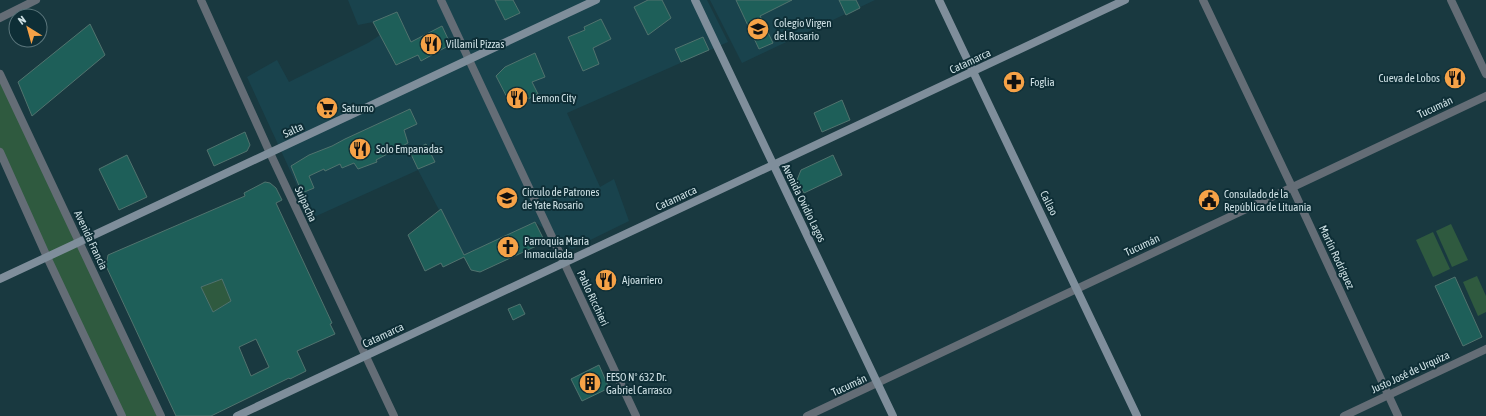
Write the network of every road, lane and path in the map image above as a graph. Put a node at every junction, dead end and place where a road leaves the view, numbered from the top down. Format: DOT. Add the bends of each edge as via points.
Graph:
graph roads {
  1 [pos="36,0"];
  2 [pos="201,0"];
  3 [pos="441,0"];
  4 [pos="596,0"];
  5 [pos="695,0"];
  6 [pos="940,0"];
  7 [pos="1125,0"];
  8 [pos="1203,0"];
  9 [pos="1451,0"];
  10 [pos="0,18"];
  11 [pos="469,60"];
  12 [pos="974,71"];
  13 [pos="0,74"];
  14 [pos="1486,74"];
  15 [pos="1486,96"];
  16 [pos="0,152"];
  17 [pos="270,153"];
  18 [pos="774,165"];
  19 [pos="1292,187"];
  20 [pos="79,242"];
  21 [pos="47,257"];
  22 [pos="564,263"];
  23 [pos="0,279"];
  24 [pos="1077,288"];
  25 [pos="1486,348"];
  26 [pos="365,356"];
  27 [pos="878,384"];
  28 [pos="1388,395"];
  29 [pos="122,416"];
  30 [pos="161,416"];
  31 [pos="237,416"];
  32 [pos="394,416"];
  33 [pos="636,416"];
  34 [pos="807,416"];
  35 [pos="893,416"];
  36 [pos="1137,416"];
  37 [pos="1344,416"];
  38 [pos="1398,416"];
  1 -- 10 [label="street"];
  2 -- 17 [label="street, Suipacha"];
  3 -- 11 [label="street, Pablo Ricchieri"];
  4 -- 11 [label="main road, Salta"];
  5 -- 18 [label="main road, Avenida Ovidio Lagos"];
  6 -- 12 [label="main road, Callao"];
  7 -- 12 [label="main road, Catamarca"];
  8 -- 19 [label="street, Martín Rodríguez"];
  9 -- 14 [label="street"];
  11 -- 17 [label="main road, Salta"];
  11 -- 22 [label="street, Pablo Ricchieri"];
  12 -- 18 [label="main road, Catamarca"];
  12 -- 24 [label="main road, Callao"];
  13 -- 20 [label="street, Avenida Francia"];
  15 -- 19 [label="street, Tucumán"];
  16 -- 21 [label="street"];
  17 -- 20 [label="main road, Salta"];
  17 -- 26 [label="street, Suipacha"];
  18 -- 22 [label="main road, Catamarca"];
  18 -- 27 [label="main road, Avenida Ovidio Lagos"];
  19 -- 24 [label="street, Tucumán"];
  19 -- 28 [label="street, Martín Rodríguez"];
  20 -- 21 [label="main road, Salta"];
  20 -- 30 [label="street, Avenida Francia"];
  21 -- 23 [label="main road, Salta"];
  21 -- 29 [label="street"];
  22 -- 26 [label="main road, Catamarca"];
  22 -- 33 [label="street, Pablo Ricchieri"];
  24 -- 27 [label="street, Tucumán"];
  24 -- 36 [label="main road, Callao"];
  25 -- 28 [label="street, Justo José de Urquiza"];
  26 -- 31 [label="main road, Catamarca"];
  26 -- 32 [label="street, Suipacha"];
  27 -- 34 [label="street, Tucumán"];
  27 -- 35 [label="main road, Avenida Ovidio Lagos"];
  28 -- 37 [label="street, Justo José de Urquiza"];
  28 -- 38 [label="street, Martín Rodríguez"];
}
